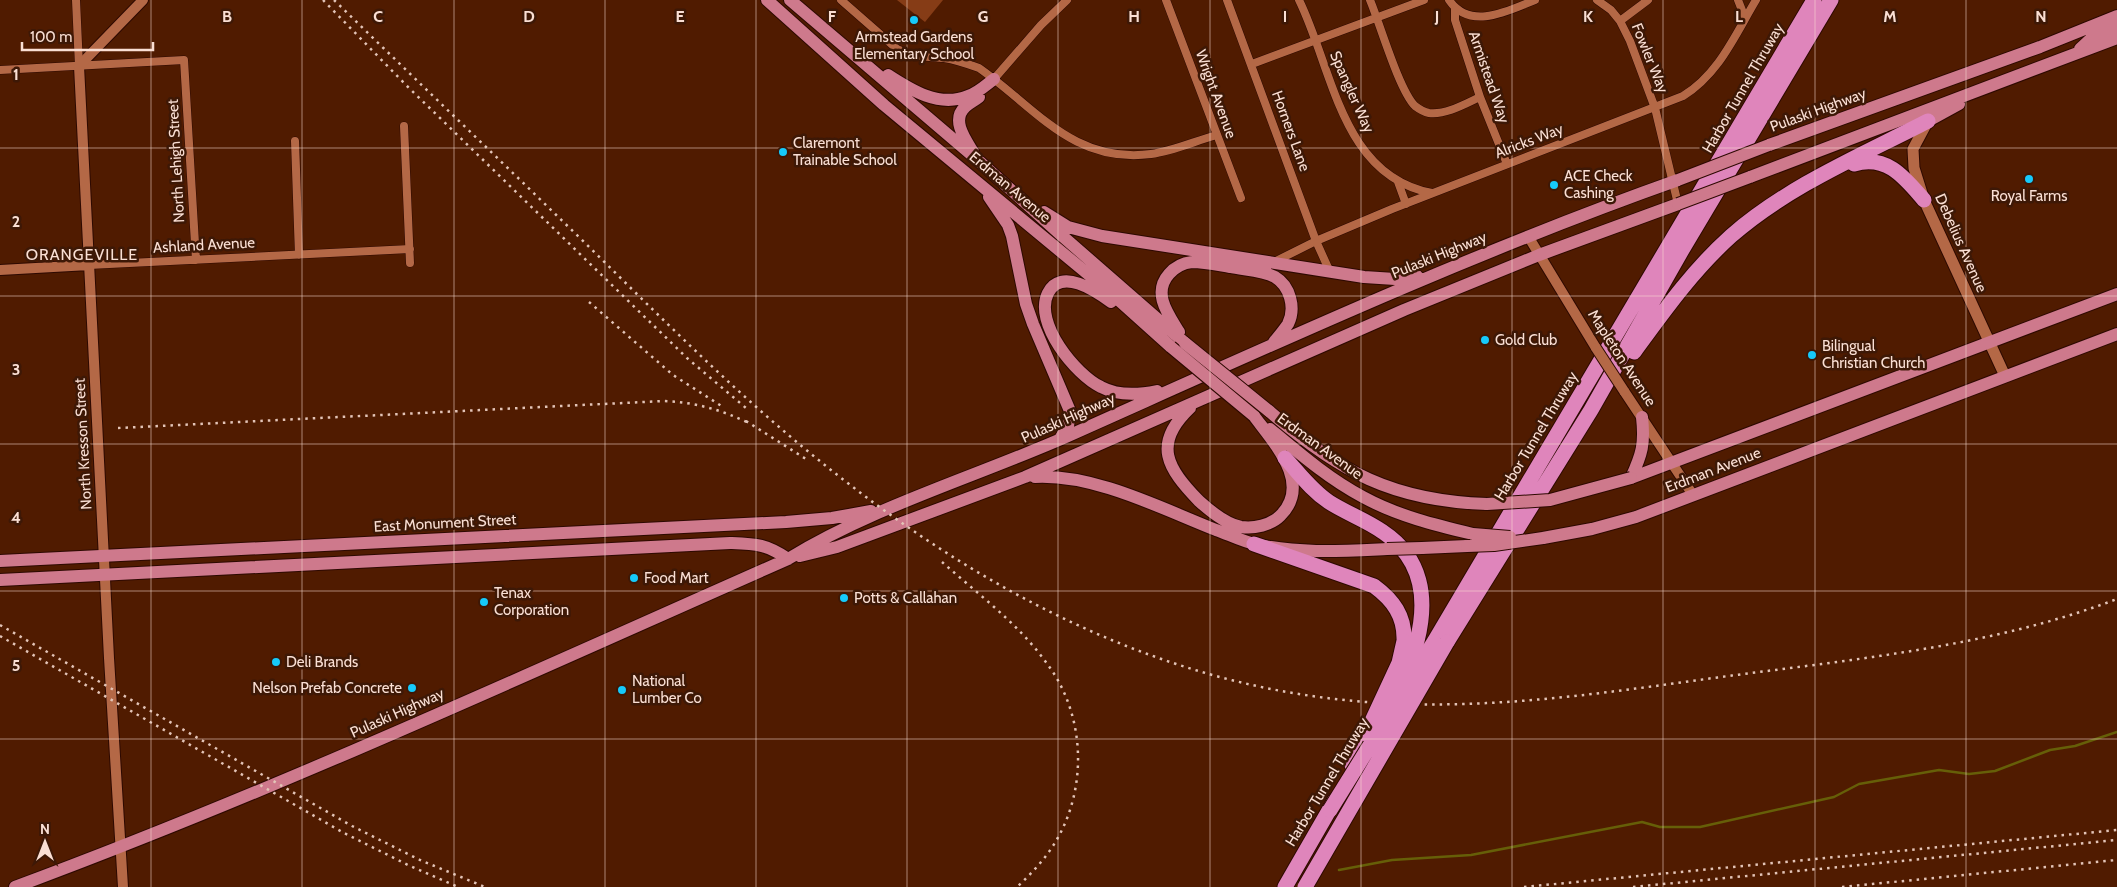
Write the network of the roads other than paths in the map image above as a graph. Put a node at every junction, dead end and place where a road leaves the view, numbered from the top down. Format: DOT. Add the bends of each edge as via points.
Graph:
graph roads {
  1 [pos="76,0"];
  2 [pos="143,0"];
  3 [pos="767,0"];
  4 [pos="790,0"];
  5 [pos="841,0"];
  6 [pos="1067,0"];
  7 [pos="1166,0"];
  8 [pos="1227,0"];
  9 [pos="1299,0"];
  10 [pos="1370,0"];
  11 [pos="1424,0"];
  12 [pos="1449,0"];
  13 [pos="1535,0"];
  14 [pos="1596,0"];
  15 [pos="1648,0"];
  16 [pos="1738,0"];
  17 [pos="1756,0"];
  18 [pos="1814,0"];
  19 [pos="1831,0"];
  20 [pos="1455,8"];
  21 [pos="2117,16"];
  22 [pos="1377,18"];
  23 [pos="1745,18"];
  24 [pos="1620,20"];
  25 [pos="2117,27"];
  26 [pos="2117,38"];
  27 [pos="1315,41"];
  28 [pos="840,43"];
  29 [pos="2074,54"];
  30 [pos="1252,64"];
  31 [pos="79,66"];
  32 [pos="1983,67"];
  33 [pos="0,70"];
  34 [pos="994,79"];
  35 [pos="1984,87"];
  36 [pos="1966,95"];
  37 [pos="1480,97"];
  38 [pos="1655,108"];
  39 [pos="1928,121"];
  40 [pos="404,126"];
  41 [pos="1217,135"];
  42 [pos="295,140"];
  43 [pos="980,162"];
  44 [pos="1507,164"];
  45 [pos="1816,179"];
  46 [pos="979,182"];
  47 [pos="1398,182"];
  48 [pos="1674,183"];
  49 [pos="1432,193"];
  50 [pos="1016,195"];
  51 [pos="1241,198"];
  52 [pos="1924,200"];
  53 [pos="1406,204"];
  54 [pos="1678,204"];
  55 [pos="1528,236"];
  56 [pos="1316,241"];
  57 [pos="410,249"];
  58 [pos="299,255"];
  59 [pos="1540,255"];
  60 [pos="196,260"];
  61 [pos="1274,262"];
  62 [pos="410,263"];
  63 [pos="89,265"];
  64 [pos="0,270"];
  65 [pos="1330,272"];
  66 [pos="1432,274"];
  67 [pos="2117,294"];
  68 [pos="1349,310"];
  69 [pos="1358,331"];
  70 [pos="2117,334"];
  71 [pos="1186,342"];
  72 [pos="1989,342"];
  73 [pos="1272,345"];
  74 [pos="1171,347"];
  75 [pos="2005,376"];
  76 [pos="1181,385"];
  77 [pos="1196,402"];
  78 [pos="1591,410"];
  79 [pos="1254,416"];
  80 [pos="1642,417"];
  81 [pos="1060,439"];
  82 [pos="1285,458"];
  83 [pos="1671,462"];
  84 [pos="1026,477"];
  85 [pos="1631,478"];
  86 [pos="1693,495"];
  87 [pos="891,508"];
  88 [pos="1543,538"];
  89 [pos="1254,544"];
  90 [pos="104,556"];
  91 [pos="788,559"];
  92 [pos="0,561"];
  93 [pos="104,575"];
  94 [pos="0,580"];
  95 [pos="1411,641"];
  96 [pos="1441,642"];
  97 [pos="1330,810"];
  98 [pos="121,848"];
  99 [pos="15,887"];
  100 [pos="123,887"];
  101 [pos="1285,887"];
  102 [pos="1305,887"];
  1 -- 31 [label="street, North Kresson Street"];
  2 -- 31 [label="street"];
  3 -- 46 [label="main road, Erdman Avenue" via="884,105"];
  4 -- 28 [label="main road, Erdman Avenue"];
  5 -- 34 [label="street" via="897,49 907,54 967,63"];
  6 -- 34 [label="street"];
  7 -- 41 [label="street, Wright Avenue"];
  8 -- 30 [label="street, Horners Lane"];
  9 -- 27 [label="street, Spangler Way"];
  10 -- 22 [label="street"];
  11 -- 22 [label="street"];
  12 -- 20 [label="street, Armistead Way"];
  13 -- 20 [label="street" via="1485,17 1469,16"];
  14 -- 24 [label="street, Fowler Way"];
  15 -- 24 [label="street"];
  16 -- 23 [label="street"];
  17 -- 23 [label="street, Alricks Way"];
  18 -- 96 [label="highway, Harbor Tunnel Thruway"];
  19 -- 78 [label="highway, Harbor Tunnel Thruway"];
  20 -- 37 [label="street, Armistead Way" via="1455,20"];
  21 -- 32 [label="main road, Pulaski Highway"];
  22 -- 27 [label="street"];
  22 -- 37 [label="street" via="1394,64 1416,106 1434,113"];
  23 -- 38 [label="street, Alricks Way" via="1708,77 1684,96"];
  24 -- 38 [label="street, Fowler Way"];
  25 -- 29 [label="main road" via="2094,36"];
  26 -- 29 [label="main road, Pulaski Highway"];
  27 -- 30 [label="street"];
  27 -- 47 [label="street, Spangler Way" via="1348,126 1370,156"];
  28 -- 34 [label="main road" via="904,86 933,98 968,96"];
  28 -- 43 [label="main road, Erdman Avenue"];
  29 -- 35 [label="main road, Pulaski Highway"];
  30 -- 56 [label="street, Horners Lane"];
  31 -- 33 [label="street"];
  31 -- 60 [label="street, North Lehigh Street" via="184,60"];
  31 -- 63 [label="street, North Kresson Street"];
  32 -- 35 [label="main road"];
  32 -- 48 [label="main road, Pulaski Highway, bridge"];
  34 -- 41 [label="street" via="1060,134 1097,150 1115,154 1150,154"];
  34 -- 43 [label="main road" via="977,99 963,108 959,117 962,132"];
  35 -- 36 [label="main road, Pulaski Highway"];
  36 -- 39 [label="main road" via="1958,105"];
  36 -- 54 [label="main road, Pulaski Highway, bridge"];
  37 -- 44 [label="street, Armistead Way"];
  38 -- 44 [label="street, Alricks Way"];
  38 -- 48 [label="street, Fowler Way"];
  39 -- 45 [label="highway"];
  39 -- 52 [label="main road, Debelius Avenue" via="1915,144 1912,158"];
  40 -- 57 [label="street"];
  41 -- 51 [label="street, Wright Avenue"];
  42 -- 58 [label="street"];
  43 -- 50 [label="main road, Erdman Avenue"];
  44 -- 49 [label="street, Alricks Way"];
  45 -- 52 [label="highway" via="1862,161 1882,163 1901,174"];
  45 -- 78 [label="highway" via="1751,220 1709,257 1664,311"];
  46 -- 74 [label="main road, Erdman Avenue"];
  46 -- 81 [label="main road" via="1008,225 1033,324 1070,411 1068,426"];
  47 -- 49 [label="street, Spangler Way"];
  47 -- 53 [label="street, Spangler Way"];
  48 -- 54 [label="street, Fowler Way"];
  48 -- 55 [label="main road, Pulaski Highway"];
  49 -- 53 [label="street, Alricks Way"];
  50 -- 61 [label="main road" via="1068,227 1085,232"];
  50 -- 71 [label="main road, Erdman Avenue"];
  52 -- 72 [label="main road, Debelius Avenue"];
  53 -- 56 [label="street, Alricks Way"];
  54 -- 59 [label="main road, Pulaski Highway"];
  55 -- 59 [label="street, Mapleton Avenue"];
  55 -- 66 [label="main road, Pulaski Highway"];
  56 -- 61 [label="street, Alricks Way"];
  56 -- 65 [label="street, Horners Lane"];
  57 -- 58 [label="street, Ashland Avenue"];
  57 -- 62 [label="street"];
  58 -- 60 [label="street, Ashland Avenue"];
  59 -- 69 [label="main road, Pulaski Highway"];
  59 -- 80 [label="street, Mapleton Avenue, bridge"];
  60 -- 63 [label="street, Ashland Avenue"];
  61 -- 65 [label="main road"];
  63 -- 64 [label="street, Ashland Avenue"];
  63 -- 90 [label="street, North Kresson Street"];
  65 -- 66 [label="main road" via="1381,279"];
  66 -- 68 [label="main road, Pulaski Highway"];
  67 -- 72 [label="main road, Erdman Avenue"];
  68 -- 69 [label="main road"];
  68 -- 73 [label="main road, Pulaski Highway"];
  69 -- 77 [label="main road, Pulaski Highway"];
  70 -- 75 [label="main road, Erdman Avenue"];
  71 -- 73 [label="main road" via="1164,306 1161,288 1170,272 1184,263 1193,262 1268,274 1281,281 1290,297 1291,315"];
  71 -- 85 [label="main road, Erdman Avenue, bridge" via="1302,440 1331,460 1375,483 1441,501 1487,504 1550,500"];
  72 -- 75 [label="main road, Debelius Avenue"];
  72 -- 83 [label="main road, Erdman Avenue"];
  73 -- 76 [label="main road, Pulaski Highway"];
  74 -- 76 [label="main road" via="1106,298 1079,283 1057,284 1048,294 1045,309 1052,333 1068,359 1089,380 1101,387 1129,394 1144,394"];
  74 -- 79 [label="main road, Erdman Avenue, bridge"];
  75 -- 86 [label="main road, Erdman Avenue"];
  76 -- 81 [label="main road, Pulaski Highway"];
  77 -- 82 [label="main road" via="1171,431 1168,458 1188,489 1222,518 1240,527 1250,527 1270,523 1279,517 1291,501 1293,492 1293,480"];
  77 -- 84 [label="main road, Pulaski Highway"];
  78 -- 96 [label="highway, Harbor Tunnel Thruway"];
  79 -- 82 [label="main road"];
  79 -- 88 [label="main road, Erdman Avenue, bridge" via="1324,473 1395,512 1473,534"];
  80 -- 83 [label="street, Mapleton Avenue"];
  80 -- 85 [label="main road" via="1642,454"];
  81 -- 87 [label="main road, Pulaski Highway"];
  82 -- 95 [label="highway" via="1327,501 1382,531 1402,548 1417,574 1422,591 1423,609"];
  83 -- 85 [label="main road, Erdman Avenue"];
  83 -- 86 [label="street, Mapleton Avenue"];
  84 -- 89 [label="main road" via="1066,477 1101,485"];
  84 -- 91 [label="main road, Pulaski Highway" via="837,547"];
  86 -- 88 [label="main road, Erdman Avenue" via="1613,524"];
  87 -- 90 [label="main road, East Monument Street" via="786,522"];
  87 -- 91 [label="main road, Pulaski Highway" via="834,533"];
  88 -- 89 [label="main road, bridge" via="1501,544 1321,552"];
  89 -- 95 [label="highway" via="1374,586 1396,606"];
  90 -- 92 [label="main road, East Monument Street"];
  90 -- 93 [label="street, North Kresson Street"];
  91 -- 93 [label="main road" via="760,544 730,543"];
  91 -- 98 [label="main road, Pulaski Highway"];
  93 -- 94 [label="main road"];
  93 -- 98 [label="street, North Kresson Street"];
  95 -- 97 [label="highway, bridge" via="1396,687 1366,734"];
  96 -- 97 [label="highway, Harbor Tunnel Thruway, bridge"];
  96 -- 102 [label="highway, Harbor Tunnel Thruway, bridge"];
  97 -- 101 [label="highway, Harbor Tunnel Thruway"];
  98 -- 99 [label="main road, Pulaski Highway"];
  98 -- 100 [label="street, North Kresson Street"];
}
